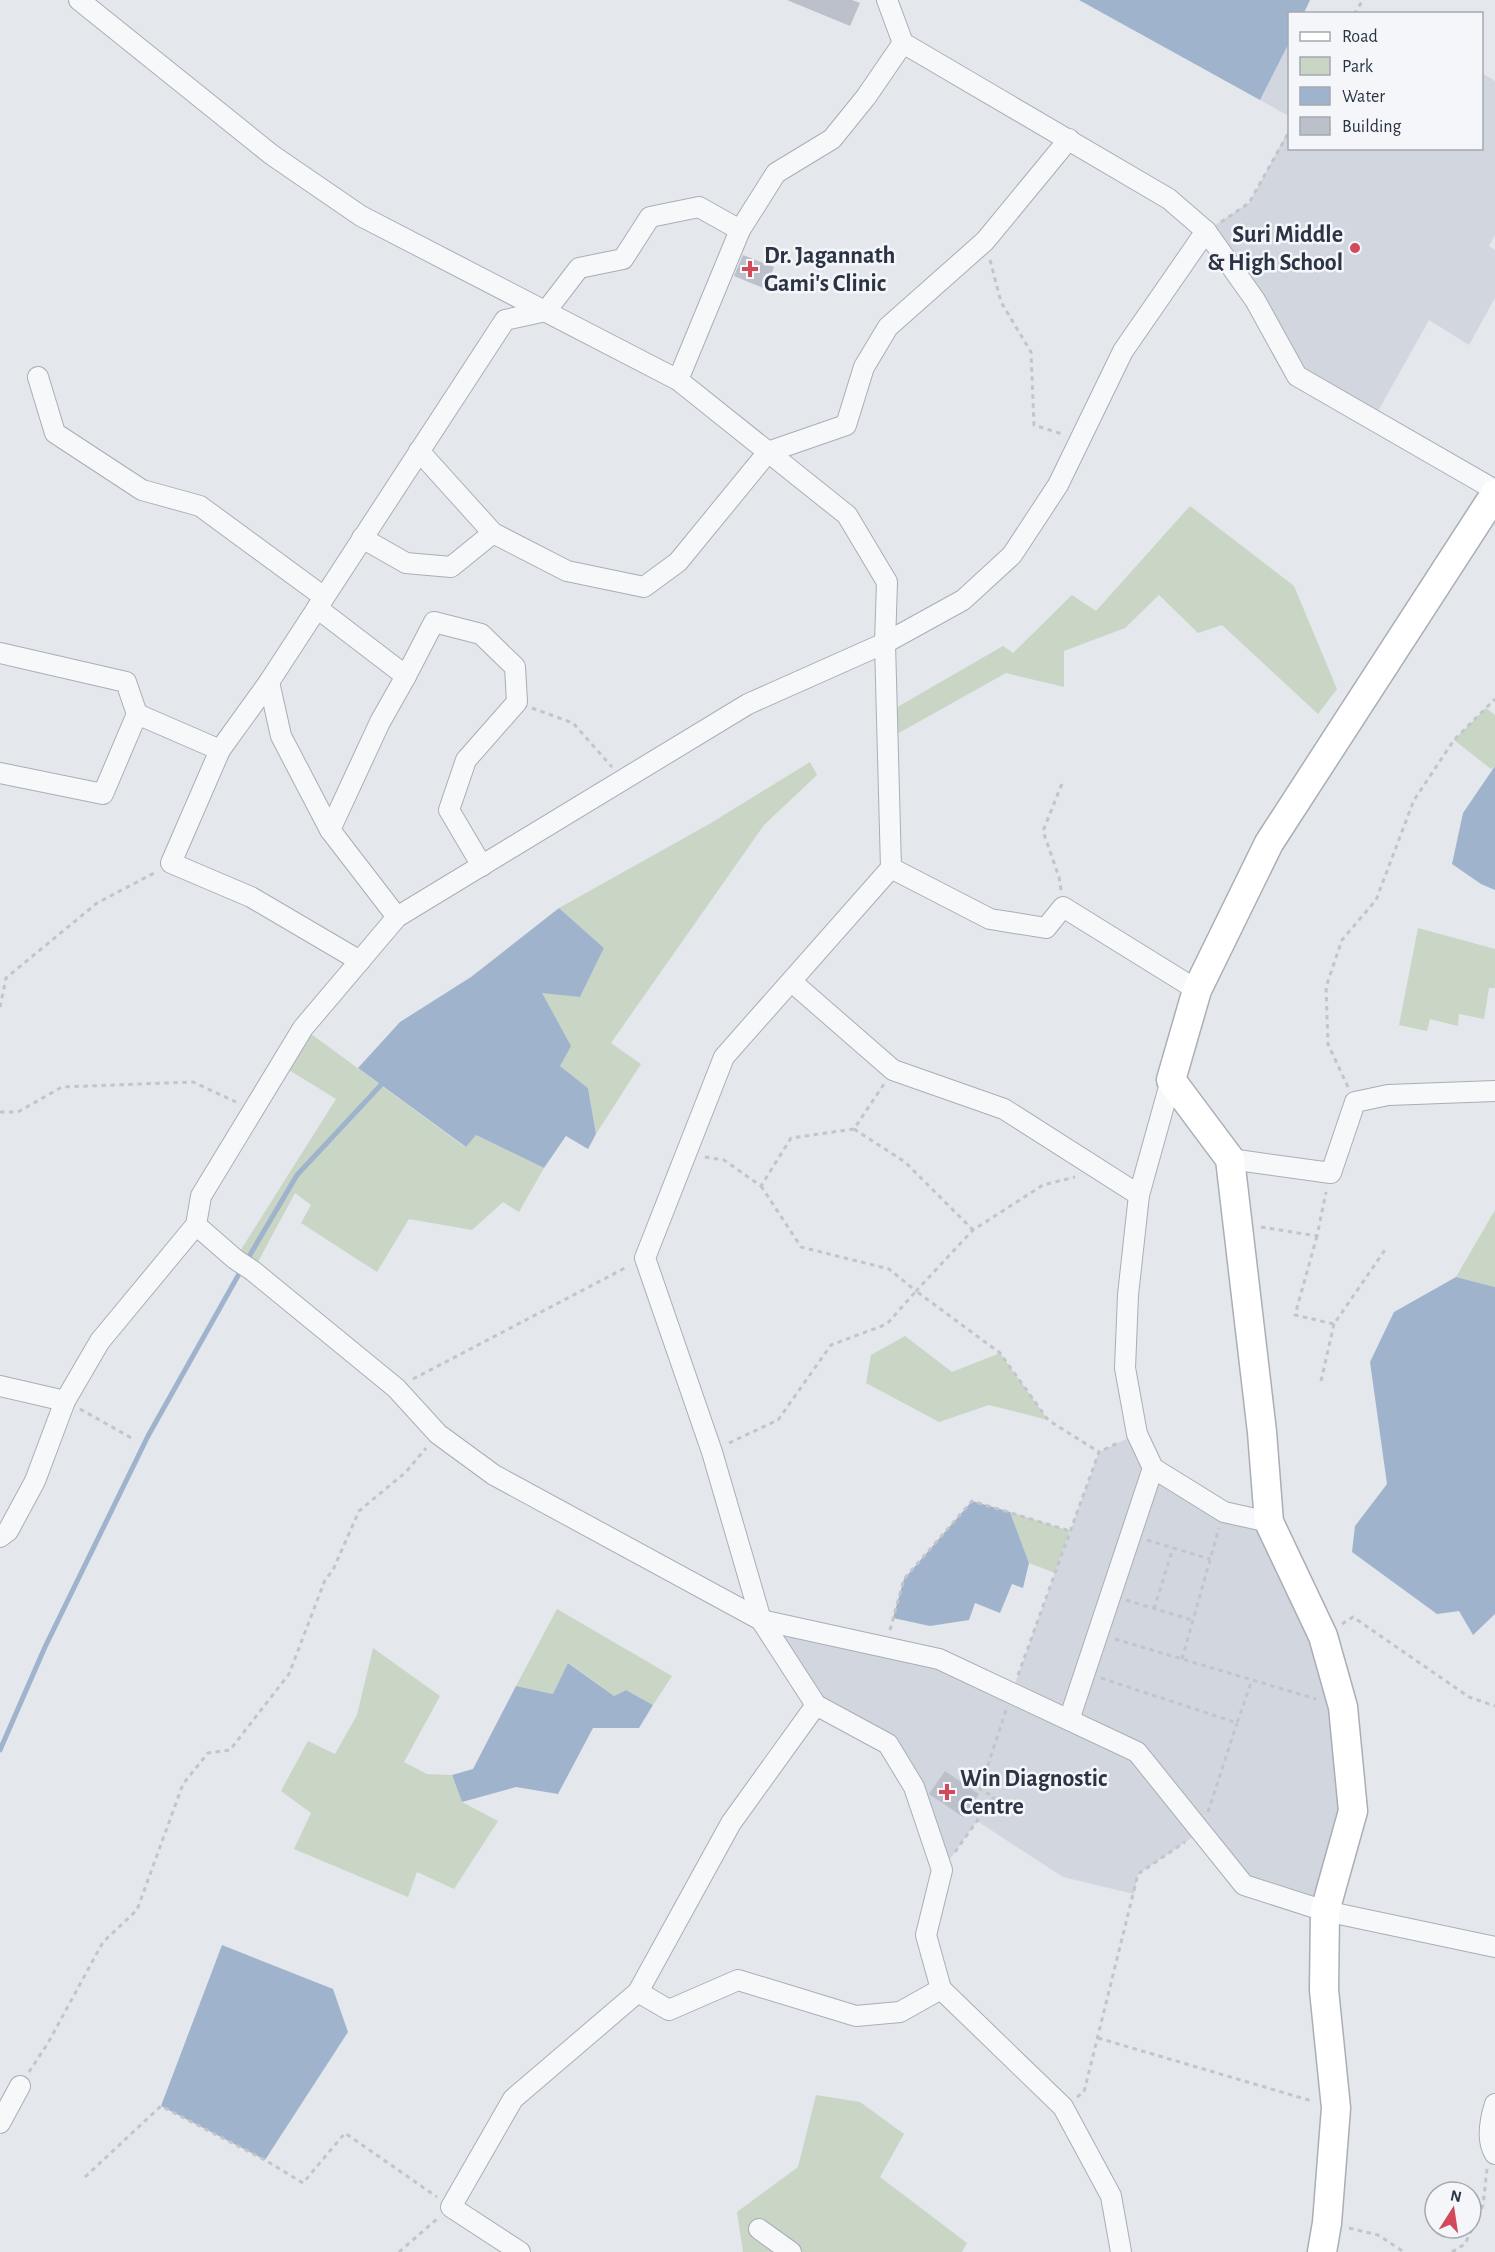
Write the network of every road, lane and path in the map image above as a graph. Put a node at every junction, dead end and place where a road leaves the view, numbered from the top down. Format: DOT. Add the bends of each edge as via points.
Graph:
graph roads {
  1 [pos="887,0"];
  2 [pos="82,1"];
  3 [pos="903,44"];
  4 [pos="1288,134"];
  5 [pos="1069,139"];
  6 [pos="740,230"];
  7 [pos="1206,231"];
  8 [pos="985,241"];
  9 [pos="546,311"];
  10 [pos="38,376"];
  11 [pos="678,380"];
  12 [pos="1080,440"];
  13 [pos="419,451"];
  14 [pos="768,452"];
  15 [pos="1495,492"];
  16 [pos="493,533"];
  17 [pos="362,538"];
  18 [pos="320,602"];
  19 [pos="885,644"];
  20 [pos="0,653"];
  21 [pos="406,676"];
  22 [pos="269,682"];
  23 [pos="1495,699"];
  24 [pos="517,702"];
  25 [pos="137,714"];
  26 [pos="220,750"];
  27 [pos="0,773"];
  28 [pos="623,780"];
  29 [pos="1063,782"];
  30 [pos="330,830"];
  31 [pos="171,863"];
  32 [pos="482,866"];
  33 [pos="891,868"];
  34 [pos="1063,907"];
  35 [pos="397,917"];
  36 [pos="360,962"];
  37 [pos="792,982"];
  38 [pos="1197,990"];
  39 [pos="0,1007"];
  40 [pos="893,1070"];
  41 [pos="1171,1080"];
  42 [pos="1495,1091"];
  43 [pos="1355,1102"];
  44 [pos="254,1110"];
  45 [pos="0,1112"];
  46 [pos="854,1129"];
  47 [pos="685,1154"];
  48 [pos="1230,1159"];
  49 [pos="1100,1170"];
  50 [pos="1330,1173"];
  51 [pos="761,1186"];
  52 [pos="1139,1195"];
  53 [pos="1238,1223"];
  54 [pos="196,1225"];
  55 [pos="973,1230"];
  56 [pos="1317,1236"];
  57 [pos="1387,1247"];
  58 [pos="645,1258"];
  59 [pos="916,1291"];
  60 [pos="1334,1324"];
  61 [pos="1321,1381"];
  62 [pos="0,1386"];
  63 [pos="396,1388"];
  64 [pos="65,1401"];
  65 [pos="438,1434"];
  66 [pos="1137,1434"];
  67 [pos="135,1440"];
  68 [pos="712,1452"];
  69 [pos="1099,1452"];
  70 [pos="1153,1468"];
  71 [pos="1224,1512"];
  72 [pos="1269,1522"];
  73 [pos="1071,1530"];
  74 [pos="1131,1535"];
  75 [pos="0,1537"];
  76 [pos="1173,1548"];
  77 [pos="1210,1559"];
  78 [pos="1110,1596"];
  79 [pos="1154,1609"];
  80 [pos="893,1618"];
  81 [pos="761,1620"];
  82 [pos="1193,1621"];
  83 [pos="1098,1634"];
  84 [pos="1323,1636"];
  85 [pos="1182,1659"];
  86 [pos="1084,1673"];
  87 [pos="1252,1680"];
  88 [pos="1012,1693"];
  89 [pos="816,1705"];
  90 [pos="1495,1706"];
  91 [pos="1343,1707"];
  92 [pos="1069,1720"];
  93 [pos="1238,1723"];
  94 [pos="1202,1831"];
  95 [pos="942,1870"];
  96 [pos="1325,1911"];
  97 [pos="1495,1947"];
  98 [pos="941,1989"];
  99 [pos="638,1992"];
  100 [pos="1098,2038"];
  101 [pos="20,2086"];
  102 [pos="1495,2104"];
  103 [pos="1063,2108"];
  104 [pos="1336,2108"];
  105 [pos="0,2123"];
  106 [pos="1492,2150"];
  107 [pos="85,2177"];
  108 [pos="451,2207"];
  109 [pos="1328,2223"];
  110 [pos="759,2229"];
  111 [pos="399,2252"];
  112 [pos="520,2252"];
  113 [pos="791,2252"];
  114 [pos="1121,2252"];
  115 [pos="1322,2252"];
  116 [pos="1404,2252"];
  117 [pos="1452,2252"];
  1 -- 3 [label="street"];
  2 -- 9 [label="street" via="272,155 361,216"];
  3 -- 5 [label="street"];
  3 -- 6 [label="street" via="832,139 776,173"];
  4 -- 7 [label="path" via="1249,203"];
  5 -- 7 [label="street" via="1169,200"];
  5 -- 8 [label="street"];
  6 -- 9 [label="street" via="699,207 650,217 623,259 579,268"];
  6 -- 11 [label="street"];
  7 -- 12 [label="street" via="1122,351"];
  7 -- 15 [label="street" via="1255,300 1297,376"];
  8 -- 12 [label="path" via="1001,302 1031,352 1034,425"];
  8 -- 14 [label="street" via="888,327 864,367 846,425"];
  9 -- 11 [label="street"];
  9 -- 13 [label="street" via="505,320"];
  10 -- 18 [label="street" via="55,433 142,490 200,506"];
  11 -- 14 [label="street"];
  12 -- 19 [label="street" via="1058,485 1012,555 963,600"];
  13 -- 16 [label="street"];
  13 -- 17 [label="street"];
  14 -- 16 [label="street" via="678,562 645,587 567,570"];
  14 -- 19 [label="street" via="847,515 887,582"];
  15 -- 38 [label="main road" via="1269,843"];
  16 -- 17 [label="street" via="451,567 406,563"];
  17 -- 18 [label="street"];
  18 -- 21 [label="street"];
  18 -- 22 [label="street"];
  19 -- 28 [label="street" via="748,704"];
  19 -- 33 [label="street"];
  20 -- 25 [label="street" via="126,682"];
  21 -- 24 [label="street" via="434,622 481,634 515,667"];
  21 -- 30 [label="street"];
  22 -- 26 [label="street"];
  22 -- 30 [label="street" via="281,736"];
  23 -- 43 [label="path" via="1454,740 1414,800 1376,900 1342,940 1326,987 1328,1044"];
  24 -- 28 [label="path" via="573,723"];
  24 -- 32 [label="street" via="466,760 449,810"];
  25 -- 26 [label="street"];
  25 -- 27 [label="street" via="103,794"];
  26 -- 31 [label="street"];
  28 -- 32 [label="street"];
  29 -- 34 [label="path" via="1043,831 1059,877"];
  30 -- 35 [label="street"];
  31 -- 36 [label="street" via="251,897"];
  31 -- 39 [label="path" via="97,903 6,978"];
  32 -- 35 [label="street"];
  33 -- 34 [label="street" via="990,919 1046,928"];
  33 -- 37 [label="street"];
  34 -- 38 [label="street"];
  35 -- 36 [label="street"];
  36 -- 44 [label="street" via="303,1028"];
  37 -- 40 [label="street"];
  37 -- 47 [label="street" via="724,1057"];
  38 -- 41 [label="main road"];
  40 -- 46 [label="path"];
  40 -- 49 [label="street" via="1004,1109"];
  41 -- 48 [label="main road"];
  41 -- 52 [label="street"];
  42 -- 43 [label="street" via="1388,1095"];
  43 -- 50 [label="street"];
  44 -- 45 [label="path" via="193,1082 62,1087 18,1112"];
  44 -- 54 [label="street" via="201,1196"];
  46 -- 51 [label="path" via="791,1138"];
  46 -- 55 [label="path" via="905,1162"];
  47 -- 51 [label="path" via="724,1160"];
  47 -- 58 [label="street"];
  48 -- 50 [label="street"];
  48 -- 53 [label="main road"];
  49 -- 52 [label="street"];
  49 -- 55 [label="path" via="1043,1185"];
  50 -- 56 [label="path"];
  51 -- 59 [label="path" via="801,1247 890,1269"];
  52 -- 66 [label="street" via="1125,1368"];
  53 -- 56 [label="path"];
  53 -- 72 [label="main road"];
  54 -- 63 [label="street"];
  54 -- 64 [label="street" via="100,1341"];
  55 -- 59 [label="path"];
  56 -- 60 [label="path" via="1294,1316"];
  57 -- 60 [label="path"];
  58 -- 63 [label="path"];
  58 -- 68 [label="street"];
  59 -- 68 [label="path" via="887,1324 831,1345 777,1420"];
  59 -- 69 [label="path" via="1000,1353 1048,1420"];
  60 -- 61 [label="path"];
  62 -- 64 [label="street"];
  63 -- 65 [label="street"];
  64 -- 67 [label="path"];
  64 -- 75 [label="street" via="35,1480 8,1531"];
  65 -- 81 [label="street" via="494,1475"];
  65 -- 101 [label="path" via="406,1472 359,1511 325,1580 289,1674 230,1750 208,1753 183,1784 137,1910 103,1942"];
  66 -- 69 [label="path"];
  66 -- 70 [label="street"];
  68 -- 81 [label="street"];
  69 -- 73 [label="path"];
  70 -- 71 [label="street"];
  70 -- 74 [label="street"];
  71 -- 72 [label="street"];
  71 -- 77 [label="path"];
  72 -- 84 [label="main road"];
  73 -- 80 [label="path" via="972,1501 904,1580"];
  73 -- 88 [label="path"];
  74 -- 76 [label="path"];
  74 -- 78 [label="street"];
  76 -- 77 [label="path"];
  76 -- 79 [label="path"];
  77 -- 82 [label="path"];
  78 -- 79 [label="path"];
  78 -- 83 [label="street"];
  79 -- 82 [label="path"];
  81 -- 88 [label="street" via="939,1659"];
  81 -- 89 [label="street"];
  82 -- 85 [label="path"];
  83 -- 85 [label="path"];
  83 -- 86 [label="street"];
  84 -- 90 [label="path" via="1353,1617 1469,1697"];
  84 -- 91 [label="main road"];
  85 -- 87 [label="path"];
  86 -- 92 [label="street"];
  86 -- 93 [label="path"];
  87 -- 91 [label="path"];
  87 -- 93 [label="path"];
  88 -- 92 [label="street"];
  88 -- 95 [label="path" via="980,1789 994,1797"];
  89 -- 95 [label="street" via="888,1744 914,1787"];
  89 -- 99 [label="street" via="731,1823"];
  91 -- 96 [label="main road" via="1353,1811"];
  92 -- 94 [label="street" via="1137,1752"];
  93 -- 94 [label="path"];
  94 -- 96 [label="street" via="1245,1885"];
  94 -- 100 [label="path" via="1138,1874"];
  95 -- 98 [label="street" via="926,1935"];
  96 -- 97 [label="street"];
  96 -- 104 [label="main road" via="1323,1990"];
  98 -- 99 [label="street" via="900,2012 856,2016 738,1980 669,2010"];
  98 -- 103 [label="street"];
  99 -- 108 [label="street" via="513,2099"];
  100 -- 103 [label="path" via="1084,2091"];
  100 -- 104 [label="path"];
  101 -- 105 [label="street"];
  102 -- 106 [label="street"];
  103 -- 114 [label="street" via="1112,2196"];
  104 -- 109 [label="main road"];
  106 -- 117 [label="path" via="1483,2205 1465,2244"];
  107 -- 108 [label="path" via="161,2106 303,2183 345,2133"];
  108 -- 111 [label="path"];
  108 -- 112 [label="street"];
  109 -- 115 [label="main road"];
  109 -- 116 [label="path" via="1378,2235"];
  110 -- 113 [label="street"];
}
